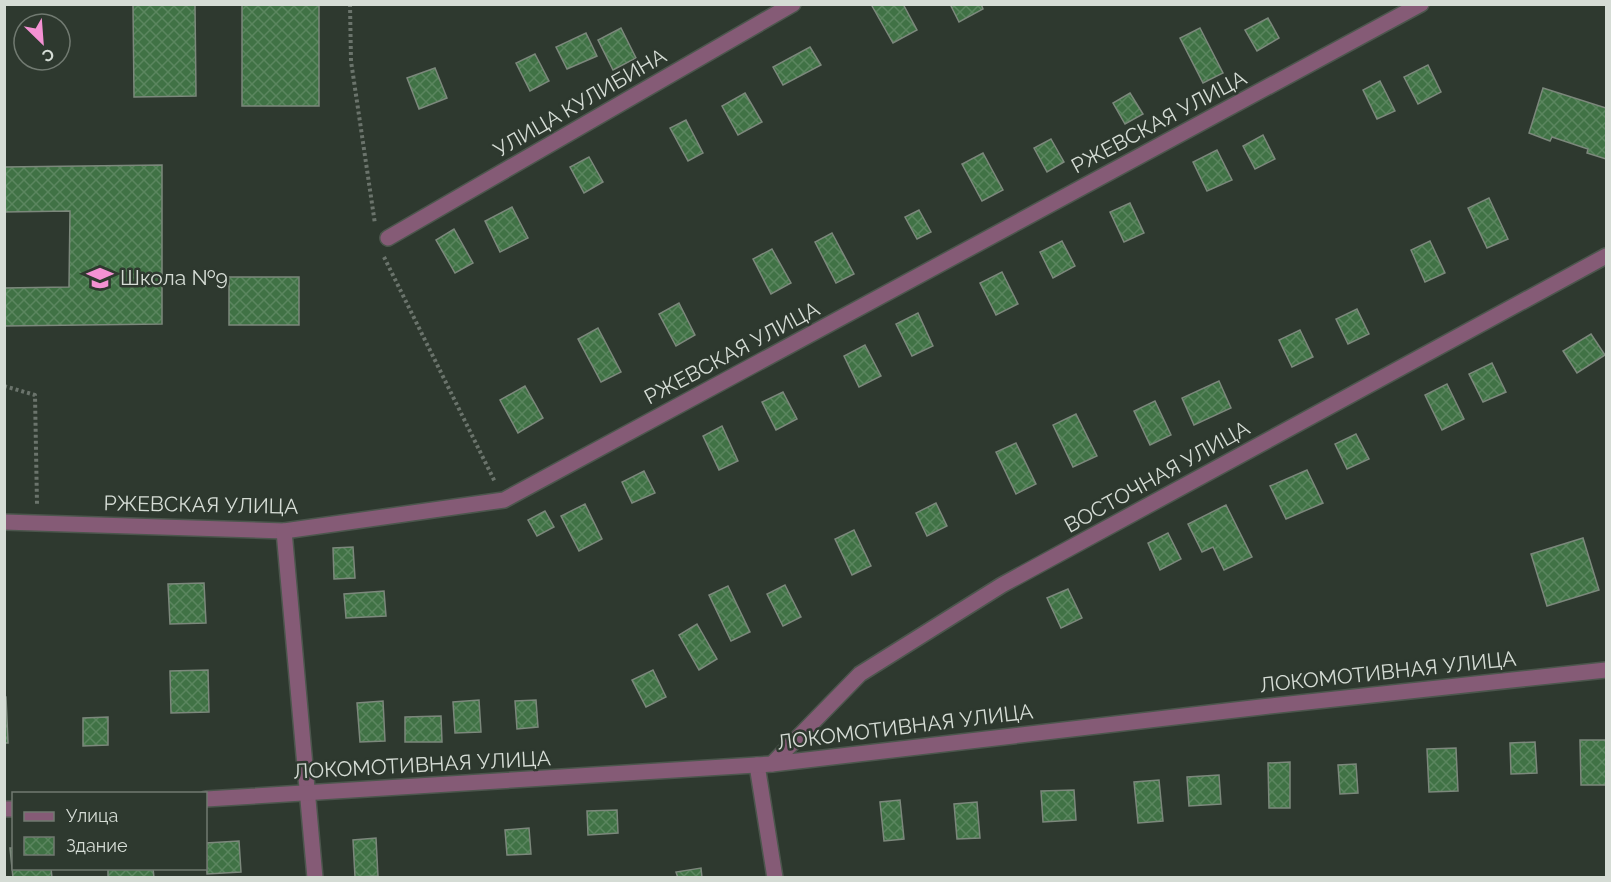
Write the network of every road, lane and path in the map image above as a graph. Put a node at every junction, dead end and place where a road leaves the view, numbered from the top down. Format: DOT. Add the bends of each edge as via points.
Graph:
graph roads {
  1 [pos="350,4"];
  2 [pos="793,4"];
  3 [pos="1421,4"];
  4 [pos="382,235"];
  5 [pos="383,254"];
  6 [pos="1606,256"];
  7 [pos="4,386"];
  8 [pos="504,501"];
  9 [pos="4,522"];
  10 [pos="37,523"];
  11 [pos="284,531"];
  12 [pos="1606,669"];
  13 [pos="764,764"];
  14 [pos="306,793"];
  15 [pos="207,799"];
  16 [pos="315,878"];
  17 [pos="775,878"];
  1 -- 4 [label="path" via="351,61"];
  2 -- 4 [label="street, УЛИЦА КУЛИБИНА"];
  3 -- 8 [label="street, РЖЕВСКАЯ УЛИЦА"];
  5 -- 8 [label="path"];
  6 -- 13 [label="street, ВОСТОЧНАЯ УЛИЦА" via="1002,585 860,674"];
  7 -- 10 [label="path" via="35,395"];
  8 -- 11 [label="street, РЖЕВСКАЯ УЛИЦА"];
  9 -- 10 [label="street, РЖЕВСКАЯ УЛИЦА"];
  10 -- 11 [label="street, РЖЕВСКАЯ УЛИЦА"];
  11 -- 14 [label="street"];
  12 -- 13 [label="street, ЛОКОМОТИВНАЯ УЛИЦА"];
  13 -- 14 [label="street, ЛОКОМОТИВНАЯ УЛИЦА"];
  13 -- 17 [label="street"];
  14 -- 15 [label="street, ЛОКОМОТИВНАЯ УЛИЦА"];
  14 -- 16 [label="street"];
}
